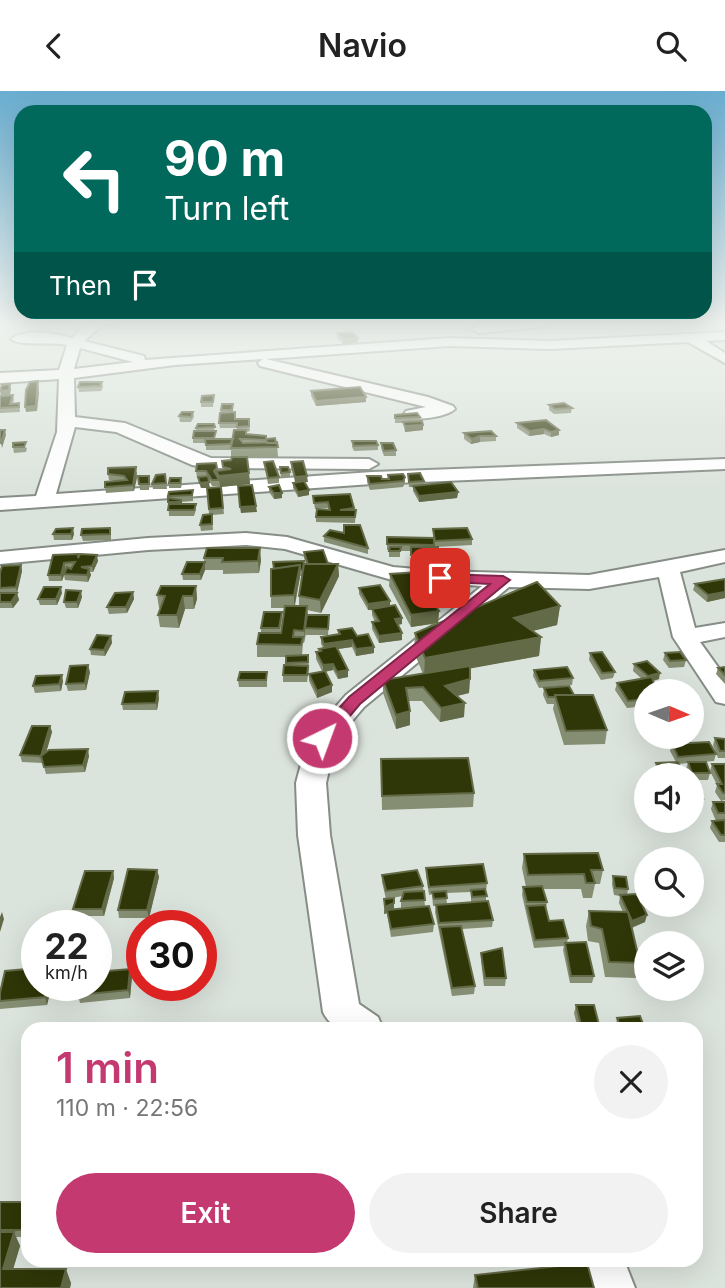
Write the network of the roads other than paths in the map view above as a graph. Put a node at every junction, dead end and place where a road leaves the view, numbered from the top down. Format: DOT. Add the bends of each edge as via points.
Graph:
graph roads {
  1 [pos="65,379"];
  2 [pos="331,379"];
  3 [pos="412,414"];
  4 [pos="67,421"];
  5 [pos="725,464"];
  6 [pos="481,475"];
  7 [pos="44,501"];
  8 [pos="0,504"];
  9 [pos="725,556"];
  10 [pos="0,558"];
  11 [pos="668,568"];
  12 [pos="503,580"];
  13 [pos="725,630"];
  14 [pos="685,637"];
  15 [pos="725,696"];
  16 [pos="355,1022"];
  17 [pos="604,1267"];
  18 [pos="611,1288"];
  1 -- 4 [label="street"];
  2 -- 3 [label="street" via="447,409"];
  4 -- 6 [label="street" via="120,427 211,463 339,462"];
  4 -- 7 [label="street"];
  5 -- 6 [label="street"];
  6 -- 7 [label="street"];
  7 -- 8 [label="street"];
  9 -- 11 [label="street"];
  10 -- 12 [label="street" via="246,539 287,543 392,573"];
  11 -- 12 [label="street" via="589,582"];
  11 -- 14 [label="street"];
  12 -- 16 [label="street" via="355,701 322,738 311,783 313,835 342,1012"];
  13 -- 14 [label="street"];
  14 -- 15 [label="street"];
  17 -- 18 [label="street"];
}
